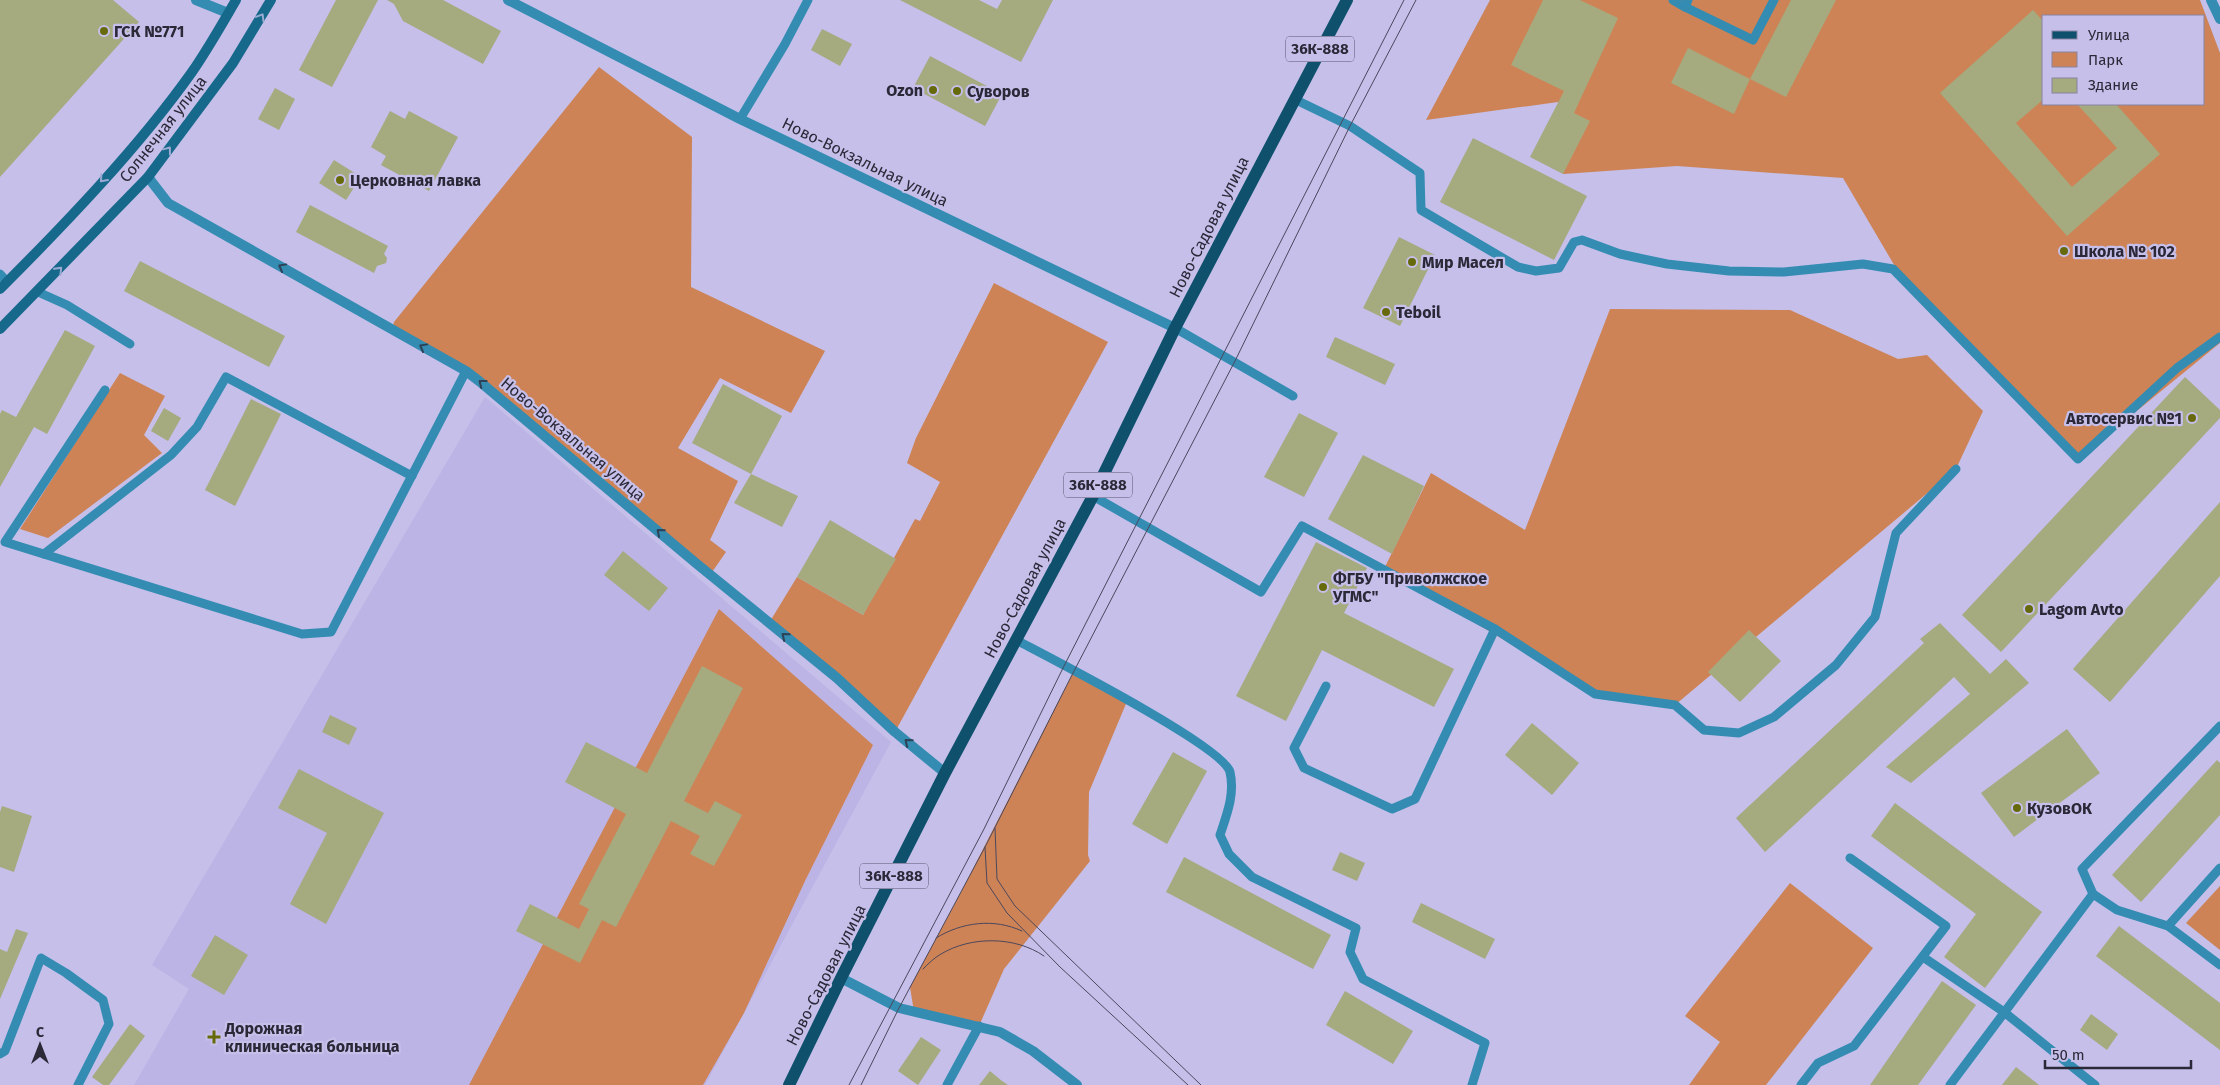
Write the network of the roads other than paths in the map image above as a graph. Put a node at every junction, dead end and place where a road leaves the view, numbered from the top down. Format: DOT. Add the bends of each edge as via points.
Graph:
graph roads {
  1 [pos="196,0"];
  2 [pos="236,0"];
  3 [pos="271,0"];
  4 [pos="508,0"];
  5 [pos="528,0"];
  6 [pos="808,0"];
  7 [pos="1346,0"];
  8 [pos="1673,0"];
  9 [pos="1774,0"];
  10 [pos="2211,0"];
  11 [pos="1686,3"];
  12 [pos="228,13"];
  13 [pos="546,18"];
  14 [pos="2220,19"];
  15 [pos="1294,99"];
  16 [pos="740,119"];
  17 [pos="148,177"];
  18 [pos="2,282"];
  19 [pos="38,292"];
  20 [pos="1175,328"];
  21 [pos="0,329"];
  22 [pos="2220,337"];
  23 [pos="130,344"];
  24 [pos="466,371"];
  25 [pos="105,390"];
  26 [pos="1294,396"];
  27 [pos="1956,469"];
  28 [pos="412,476"];
  29 [pos="1093,496"];
  30 [pos="3,541"];
  31 [pos="44,554"];
  32 [pos="1495,628"];
  33 [pos="1016,640"];
  34 [pos="1326,686"];
  35 [pos="2220,726"];
  36 [pos="946,773"];
  37 [pos="1850,858"];
  38 [pos="2220,868"];
  39 [pos="2093,894"];
  40 [pos="2168,926"];
  41 [pos="1923,957"];
  42 [pos="2220,965"];
  43 [pos="841,978"];
  44 [pos="2004,1012"];
  45 [pos="980,1026"];
  46 [pos="0,1054"];
  47 [pos="78,1085"];
  48 [pos="789,1085"];
  49 [pos="947,1085"];
  50 [pos="1077,1085"];
  51 [pos="1472,1085"];
  52 [pos="1802,1085"];
  53 [pos="1950,1085"];
  54 [pos="2095,1085"];
  1 -- 12 [label="street"];
  2 -- 12 [label="main road, Солнечная улица"];
  17 -- 3 [label="main road, Солнечная улица, one-way" via="233,63"];
  4 -- 13 [label="street, Ново-Вокзальная улица"];
  5 -- 13 [label="street, Ново-Вокзальная улица"];
  6 -- 16 [label="lane" via="786,44"];
  7 -- 15 [label="main road, Ново-Садовая улица / 36К-888"];
  8 -- 11 [label="lane"];
  9 -- 11 [label="lane" via="1753,40"];
  10 -- 14 [label="street"];
  12 -- 18 [label="main road, Солнечная улица, one-way" via="193,71 147,131 42,248"];
  13 -- 16 [label="street, Ново-Вокзальная улица"];
  15 -- 20 [label="main road, Ново-Садовая улица / 36К-888"];
  15 -- 22 [label="lane" via="1350,126 1420,172 1421,210 1518,267 1536,271 1558,268 1574,242 1582,240 1620,254 1667,264 1729,271 1784,272 1863,264 1893,269 2078,459 2177,368"];
  16 -- 20 [label="street, Ново-Вокзальная улица"];
  19 -- 17 [label="main road, Солнечная улица, one-way"];
  24 -- 17 [label="street, Ново-Вокзальная улица, one-way" via="168,203"];
  19 -- 21 [label="main road, Солнечная улица"];
  19 -- 23 [label="lane" via="68,305"];
  20 -- 26 [label="lane"];
  20 -- 29 [label="main road, Ново-Садовая улица / 36К-888"];
  24 -- 28 [label="lane"];
  36 -- 24 [label="street, Ново-Вокзальная улица, one-way" via="895,732 838,678"];
  25 -- 30 [label="lane"];
  27 -- 32 [label="lane" via="1896,534 1875,618 1836,665 1774,717 1739,734 1704,730 1675,705 1595,694"];
  28 -- 31 [label="lane" via="226,377 197,427 171,455"];
  28 -- 31 [label="lane" via="331,632 302,634"];
  29 -- 32 [label="lane" via="1261,592 1302,526"];
  29 -- 33 [label="main road, Ново-Садовая улица / 36К-888"];
  30 -- 31 [label="lane"];
  32 -- 34 [label="lane" via="1415,799 1392,809 1304,768 1294,748"];
  33 -- 36 [label="main road, Ново-Садовая улица / 36К-888"];
  33 -- 51 [label="lane" via="1128,699 1213,753 1230,770 1232,799 1220,835 1229,854 1252,877 1356,928 1350,952 1363,979 1485,1043"];
  35 -- 39 [label="lane" via="2082,869"];
  36 -- 43 [label="main road, Ново-Садовая улица / 36К-888"];
  37 -- 41 [label="lane" via="1946,926"];
  38 -- 40 [label="lane"];
  39 -- 40 [label="lane" via="2117,910"];
  39 -- 44 [label="lane"];
  40 -- 42 [label="lane"];
  41 -- 44 [label="lane"];
  41 -- 52 [label="lane" via="1854,1046 1818,1063"];
  43 -- 45 [label="street" via="899,1008"];
  43 -- 48 [label="main road, Ново-Садовая улица / 36К-888"];
  44 -- 53 [label="lane"];
  44 -- 54 [label="lane"];
  45 -- 49 [label="lane"];
  45 -- 50 [label="street" via="1000,1032 1033,1051"];
  46 -- 47 [label="lane" via="5,1051 41,958 103,1000 109,1024"];
}
